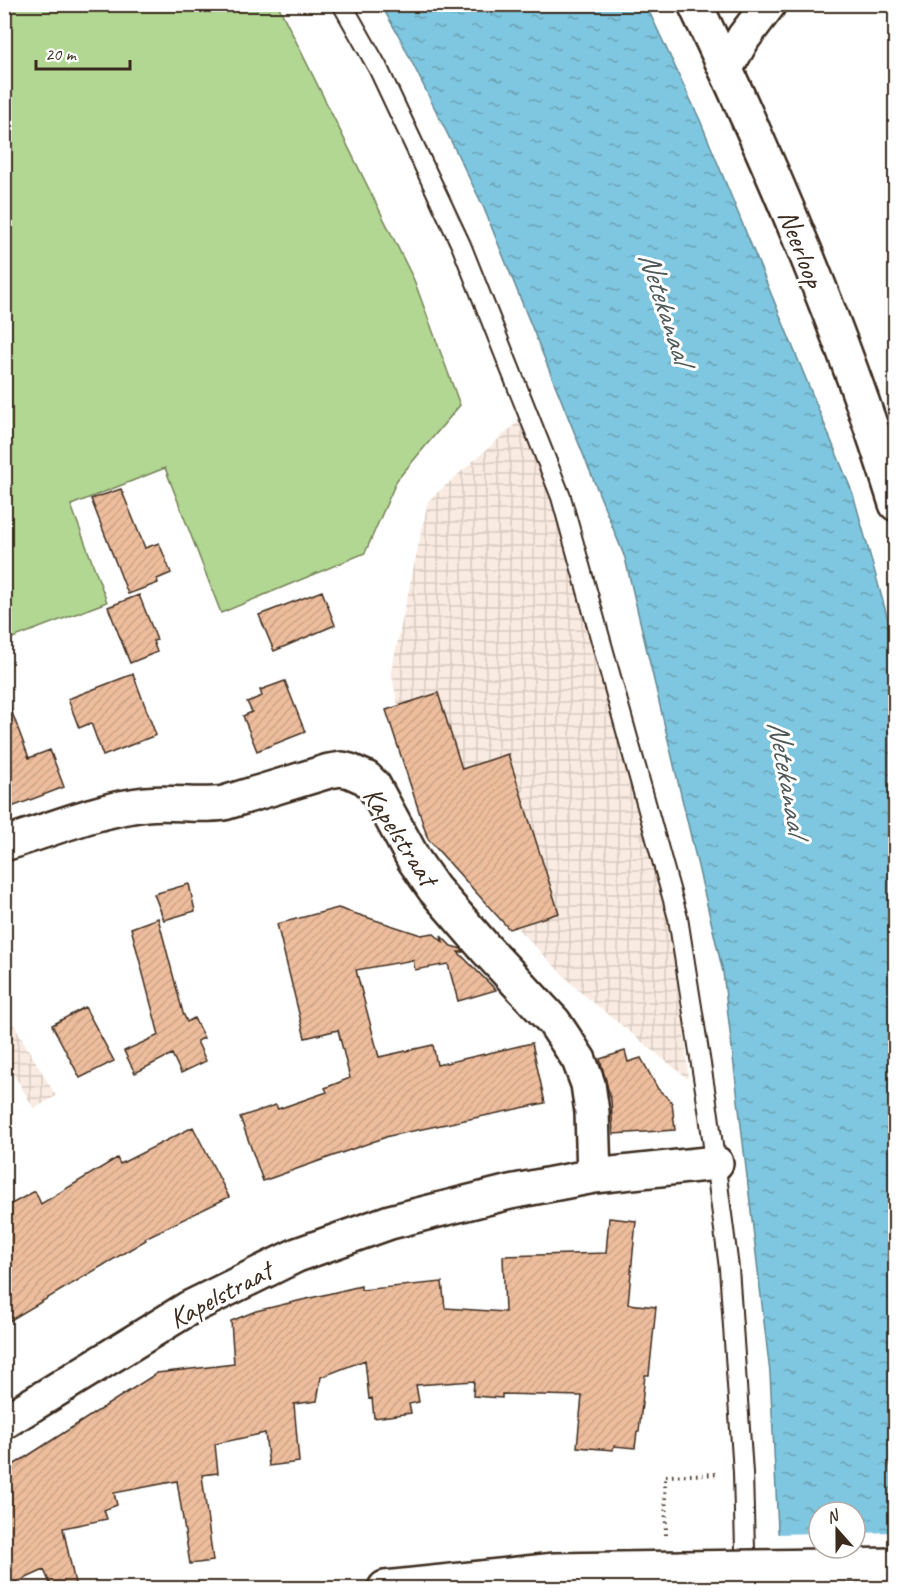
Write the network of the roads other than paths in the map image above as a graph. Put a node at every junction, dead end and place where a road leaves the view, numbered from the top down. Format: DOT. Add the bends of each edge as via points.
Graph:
graph roads {
  1 [pos="342,4"];
  2 [pos="695,4"];
  3 [pos="769,4"];
  4 [pos="726,68"];
  5 [pos="896,504"];
  6 [pos="4,843"];
  7 [pos="716,1163"];
  8 [pos="594,1176"];
  9 [pos="4,1422"];
  10 [pos="896,1565"];
  11 [pos="385,1588"];
  12 [pos="746,1588"];
  1 -- 7 [label="lane" via="378,68 461,245 561,497 678,918"];
  2 -- 4 [label="street, Neerloop"];
  3 -- 4 [label="street"];
  4 -- 5 [label="street, Neerloop" via="816,281 870,422"];
  6 -- 8 [label="street, Kapelstraat" via="120,808 148,803 224,803 342,769 366,778 381,795 414,861 434,889 554,1022 579,1060 591,1103"];
  7 -- 8 [label="street, Kapelstraat"];
  7 -- 12 [label="lane" via="729,1268 743,1473"];
  8 -- 9 [label="street, Kapelstraat" via="390,1222 297,1255 189,1308"];
  10 -- 11 [label="street, bridge" via="555,1570"];
}
